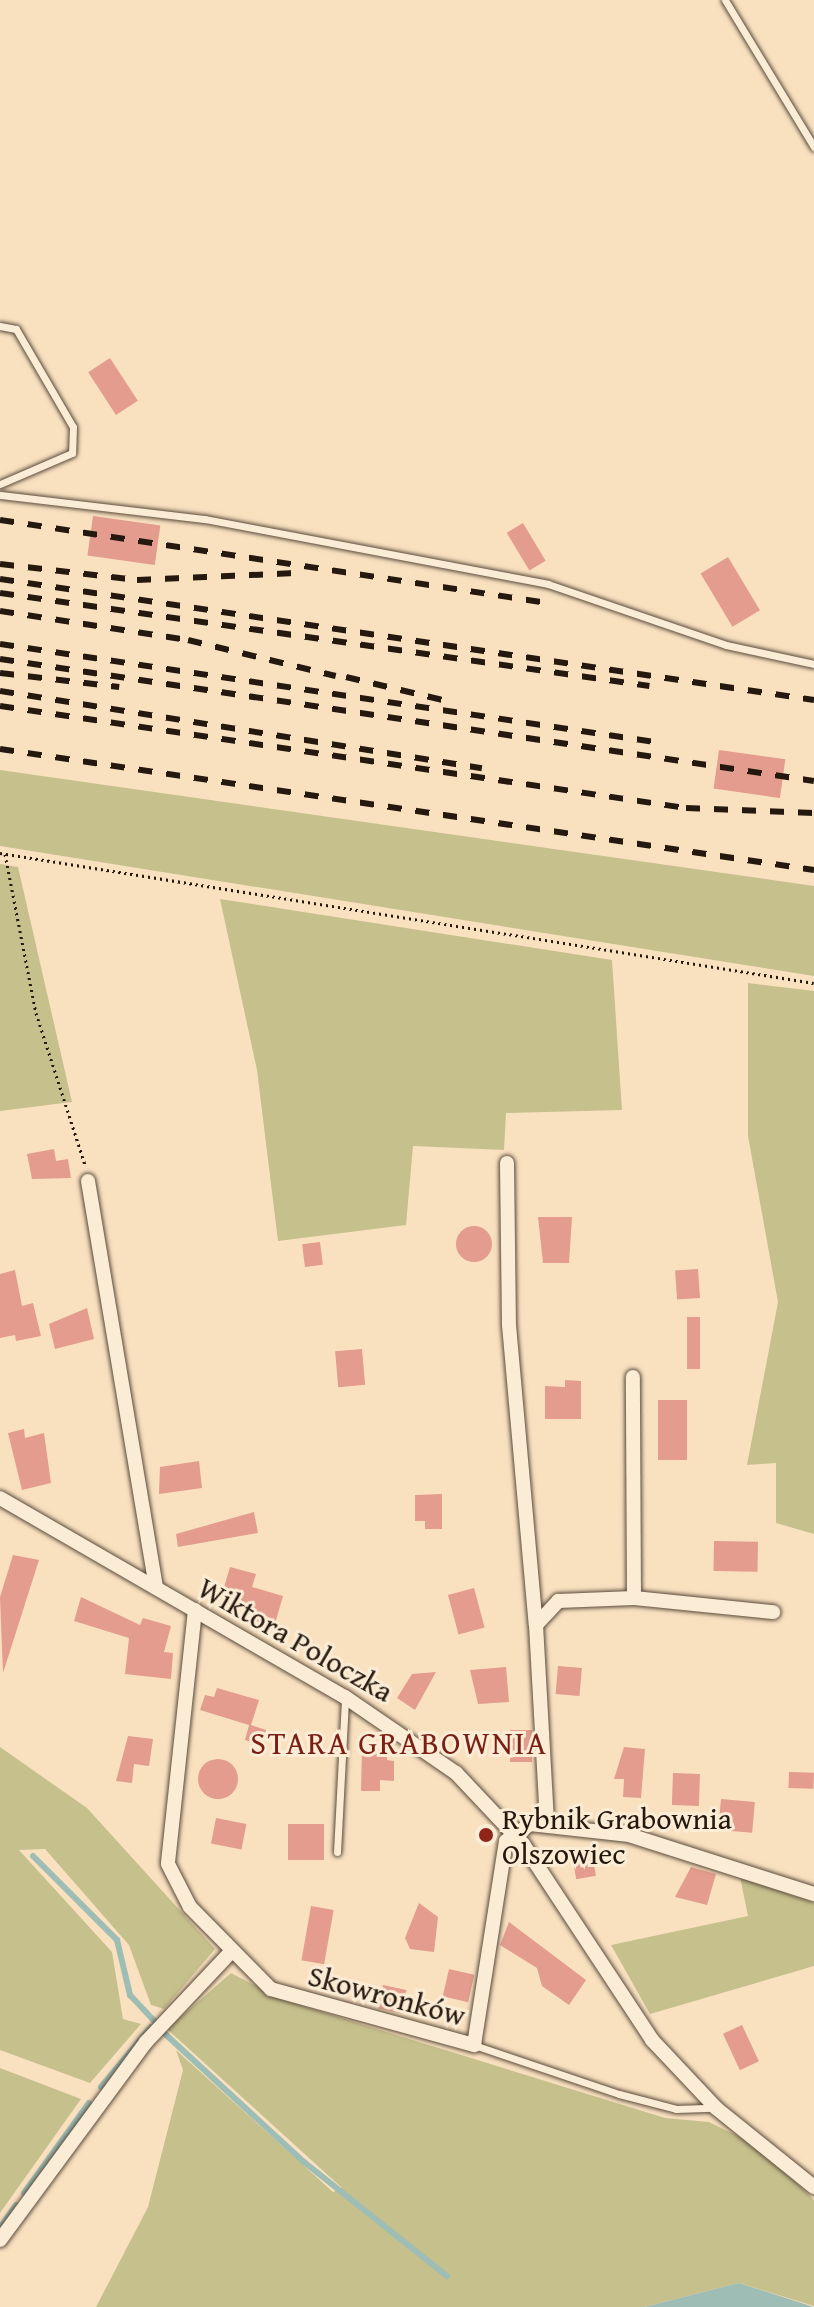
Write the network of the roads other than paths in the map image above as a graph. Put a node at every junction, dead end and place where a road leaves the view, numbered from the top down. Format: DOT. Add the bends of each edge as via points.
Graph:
graph roads {
  1 [pos="725,0"];
  2 [pos="814,147"];
  3 [pos="0,326"];
  4 [pos="0,484"];
  5 [pos="0,495"];
  6 [pos="814,664"];
  7 [pos="507,1163"];
  8 [pos="88,1181"];
  9 [pos="633,1377"];
  10 [pos="0,1498"];
  11 [pos="156,1587"];
  12 [pos="634,1598"];
  13 [pos="195,1610"];
  14 [pos="773,1612"];
  15 [pos="536,1625"];
  16 [pos="345,1697"];
  17 [pos="547,1821"];
  18 [pos="513,1831"];
  19 [pos="337,1852"];
  20 [pos="814,1894"];
  21 [pos="230,1953"];
  22 [pos="474,2045"];
  23 [pos="716,2108"];
  24 [pos="814,2187"];
  25 [pos="0,2240"];
  1 -- 2 [label="lane"];
  3 -- 4 [label="lane" via="16,329 73,427 72,453"];
  5 -- 6 [label="lane" via="205,519 548,584 726,645"];
  7 -- 15 [label="street" via="509,1325"];
  8 -- 11 [label="street"];
  9 -- 12 [label="street"];
  10 -- 11 [label="street, Wiktora Poloczka"];
  11 -- 13 [label="street, Wiktora Poloczka"];
  12 -- 14 [label="street"];
  12 -- 15 [label="street" via="558,1601"];
  13 -- 16 [label="street, Wiktora Poloczka"];
  13 -- 21 [label="street, Skowronków" via="168,1864 177,1889"];
  15 -- 17 [label="street"];
  16 -- 18 [label="street, Wiktora Poloczka" via="438,1758"];
  16 -- 19 [label="lane"];
  17 -- 18 [label="street"];
  17 -- 20 [label="street" via="658,1843"];
  18 -- 22 [label="street, Skowronków" via="496,1886 490,1976"];
  18 -- 23 [label="street, Wiktora Poloczka" via="652,2040"];
  21 -- 22 [label="street, Skowronków" via="281,1992"];
  21 -- 25 [label="street" via="146,2042"];
  22 -- 23 [label="lane" via="661,2105"];
  23 -- 24 [label="street, Wiktora Poloczka"];
}
